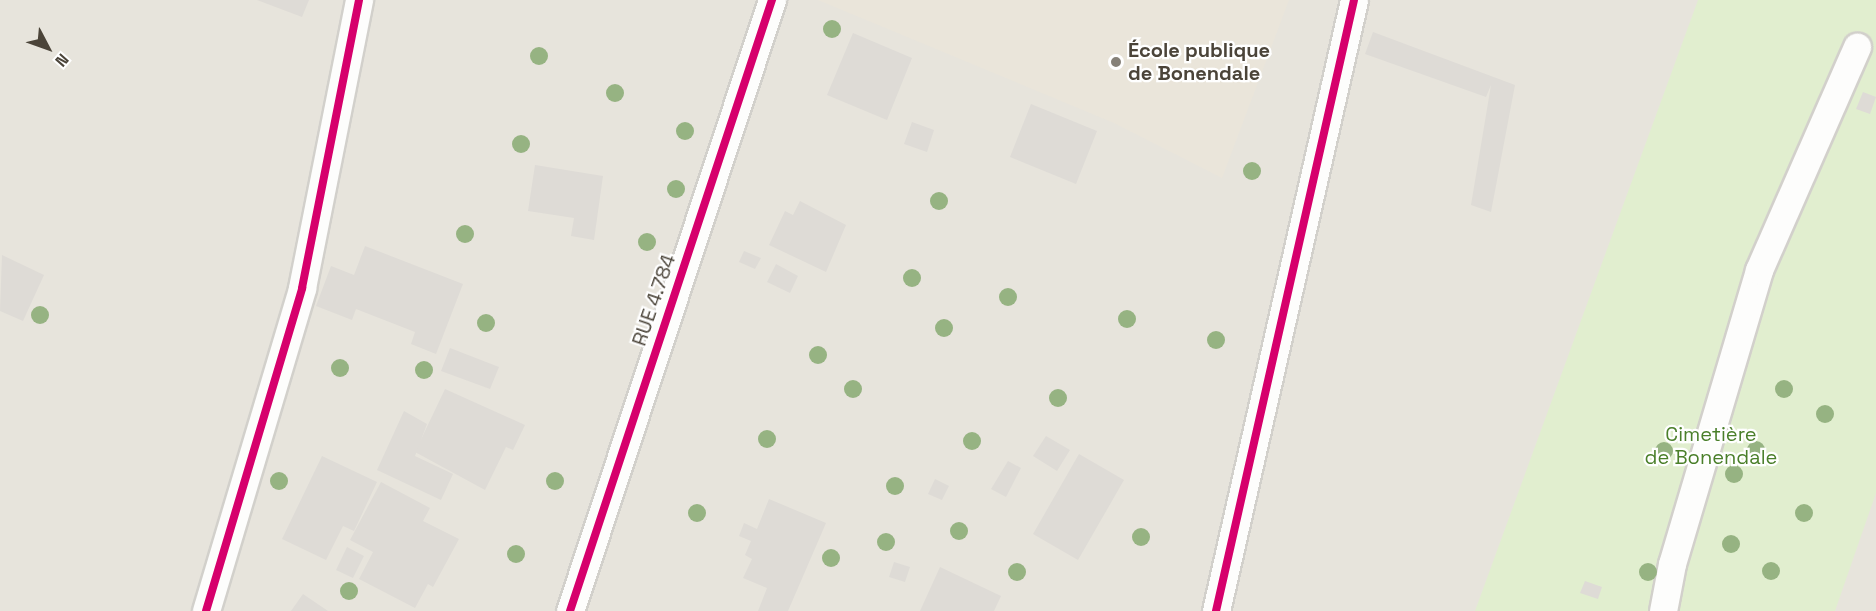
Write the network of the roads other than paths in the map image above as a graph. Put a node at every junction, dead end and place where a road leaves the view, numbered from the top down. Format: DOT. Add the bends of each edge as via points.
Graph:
graph roads {
  1 [pos="359,0"];
  2 [pos="772,0"];
  3 [pos="1354,0"];
  4 [pos="1857,47"];
  5 [pos="206,611"];
  6 [pos="570,611"];
  7 [pos="1216,611"];
  8 [pos="1663,611"];
  1 -- 5 [label="street" via="302,288"];
  2 -- 6 [label="street, RUE 4.784"];
  3 -- 7 [label="street"];
  4 -- 8 [label="street" via="1759,270 1672,564"];
}
